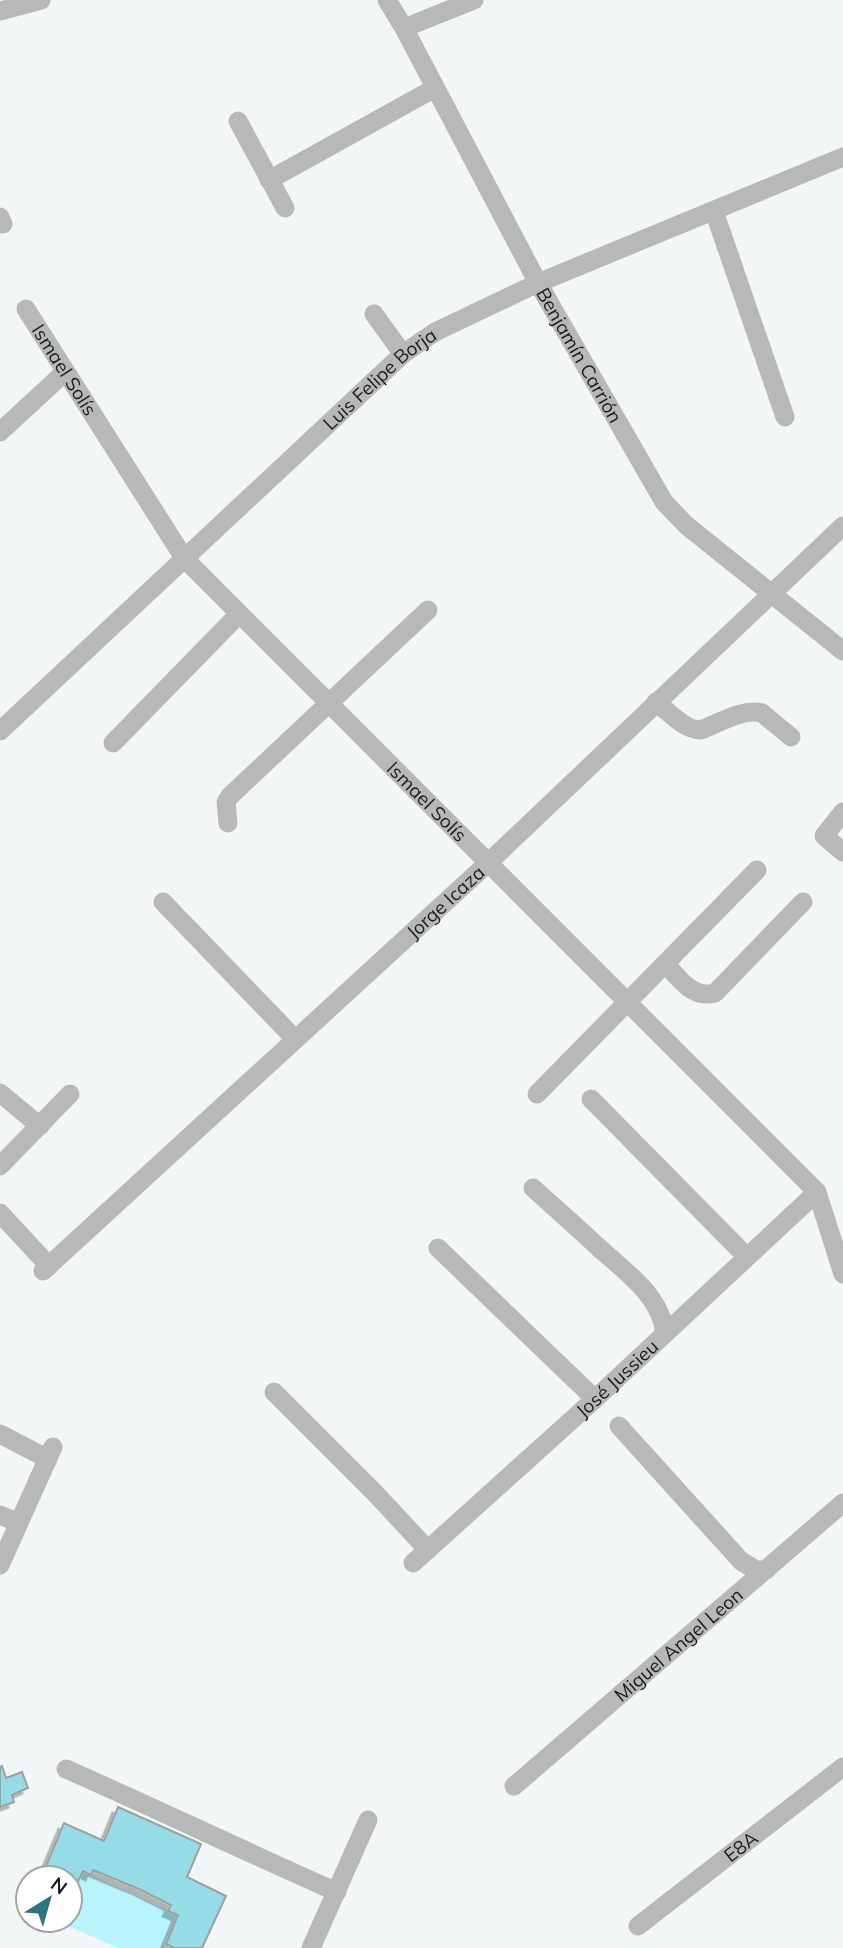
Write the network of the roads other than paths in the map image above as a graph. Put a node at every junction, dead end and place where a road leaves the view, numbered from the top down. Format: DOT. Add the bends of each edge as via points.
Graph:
graph roads {
  1 [pos="41,0"];
  2 [pos="387,0"];
  3 [pos="474,0"];
  4 [pos="0,11"];
  5 [pos="404,28"];
  6 [pos="435,88"];
  7 [pos="238,121"];
  8 [pos="843,157"];
  9 [pos="270,180"];
  10 [pos="285,208"];
  11 [pos="714,211"];
  12 [pos="538,284"];
  13 [pos="26,309"];
  14 [pos="374,314"];
  15 [pos="403,354"];
  16 [pos="65,372"];
  17 [pos="785,417"];
  18 [pos="0,432"];
  19 [pos="843,526"];
  20 [pos="184,558"];
  21 [pos="770,594"];
  22 [pos="428,610"];
  23 [pos="239,614"];
  24 [pos="843,651"];
  25 [pos="656,702"];
  26 [pos="330,704"];
  27 [pos="0,731"];
  28 [pos="791,737"];
  29 [pos="113,743"];
  30 [pos="843,812"];
  31 [pos="229,823"];
  32 [pos="843,852"];
  33 [pos="488,863"];
  34 [pos="757,870"];
  35 [pos="163,902"];
  36 [pos="803,902"];
  37 [pos="666,964"];
  38 [pos="628,1004"];
  39 [pos="295,1039"];
  40 [pos="0,1093"];
  41 [pos="70,1094"];
  42 [pos="537,1094"];
  43 [pos="591,1099"];
  44 [pos="40,1126"];
  45 [pos="0,1166"];
  46 [pos="533,1188"];
  47 [pos="817,1192"];
  48 [pos="0,1213"];
  49 [pos="438,1248"];
  50 [pos="747,1257"];
  51 [pos="843,1274"];
  52 [pos="666,1333"];
  53 [pos="274,1392"];
  54 [pos="595,1399"];
  55 [pos="619,1426"];
  56 [pos="0,1434"];
  57 [pos="843,1503"];
  58 [pos="0,1515"];
  59 [pos="19,1523"];
  60 [pos="428,1550"];
  61 [pos="413,1563"];
  62 [pos="0,1565"];
  63 [pos="766,1570"];
  64 [pos="843,1767"];
  65 [pos="66,1769"];
  66 [pos="514,1786"];
  67 [pos="368,1820"];
  68 [pos="337,1892"];
  69 [pos="638,1926"];
  70 [pos="311,1948"];
  1 -- 4 [label="street"];
  2 -- 5 [label="street, Benjamín Carrión"];
  3 -- 5 [label="street"];
  5 -- 6 [label="street, Benjamín Carrión"];
  6 -- 9 [label="street"];
  6 -- 12 [label="street, Benjamín Carrión"];
  7 -- 9 [label="street"];
  8 -- 11 [label="street, Luis Felipe Borja"];
  9 -- 10 [label="street"];
  11 -- 12 [label="street, Luis Felipe Borja"];
  11 -- 17 [label="street"];
  12 -- 15 [label="street, Luis Felipe Borja" via="435,332"];
  12 -- 21 [label="street, Benjamín Carrión" via="664,502"];
  13 -- 16 [label="street, Ismael Solís"];
  14 -- 15 [label="street"];
  15 -- 20 [label="street, Luis Felipe Borja"];
  16 -- 18 [label="street"];
  16 -- 20 [label="street, Ismael Solís"];
  19 -- 21 [label="street, Jorge Icaza"];
  20 -- 23 [label="street, Ismael Solís"];
  20 -- 27 [label="street, Luis Felipe Borja"];
  21 -- 24 [label="street, Benjamín Carrión"];
  21 -- 25 [label="street, Jorge Icaza"];
  22 -- 26 [label="street"];
  23 -- 26 [label="street, Ismael Solís"];
  23 -- 29 [label="street"];
  25 -- 28 [label="street" via="695,730 757,712"];
  25 -- 33 [label="street, Jorge Icaza"];
  26 -- 31 [label="street" via="230,796 226,802"];
  26 -- 33 [label="street, Ismael Solís"];
  30 -- 32 [label="street" via="824,836"];
  33 -- 38 [label="street, Ismael Solís"];
  33 -- 39 [label="street, Jorge Icaza"];
  34 -- 37 [label="street"];
  35 -- 39 [label="street"];
  36 -- 37 [label="street" via="715,993 693,990"];
  37 -- 38 [label="street"];
  38 -- 42 [label="street"];
  38 -- 47 [label="street, Ismael Solís"];
  39 -- 48 [label="street, Jorge Icaza" via="46,1269"];
  40 -- 44 [label="street"];
  41 -- 44 [label="street"];
  43 -- 50 [label="street"];
  44 -- 45 [label="street"];
  46 -- 52 [label="street" via="639,1283 656,1306"];
  47 -- 50 [label="street, José Jussieu"];
  47 -- 51 [label="street, Ismael Solís"];
  49 -- 54 [label="street"];
  50 -- 52 [label="street, José Jussieu"];
  52 -- 54 [label="street, José Jussieu"];
  53 -- 60 [label="street"];
  54 -- 60 [label="street, José Jussieu"];
  55 -- 63 [label="street" via="741,1561"];
  56 -- 59 [label="street" via="51,1453"];
  57 -- 63 [label="street, Miguel Angel Leon"];
  58 -- 59 [label="street"];
  59 -- 62 [label="street"];
  60 -- 61 [label="street, José Jussieu"];
  63 -- 66 [label="street, Miguel Angel Leon"];
  64 -- 69 [label="street, E8A"];
  65 -- 68 [label="street"];
  67 -- 68 [label="street"];
  68 -- 70 [label="street"];
}
